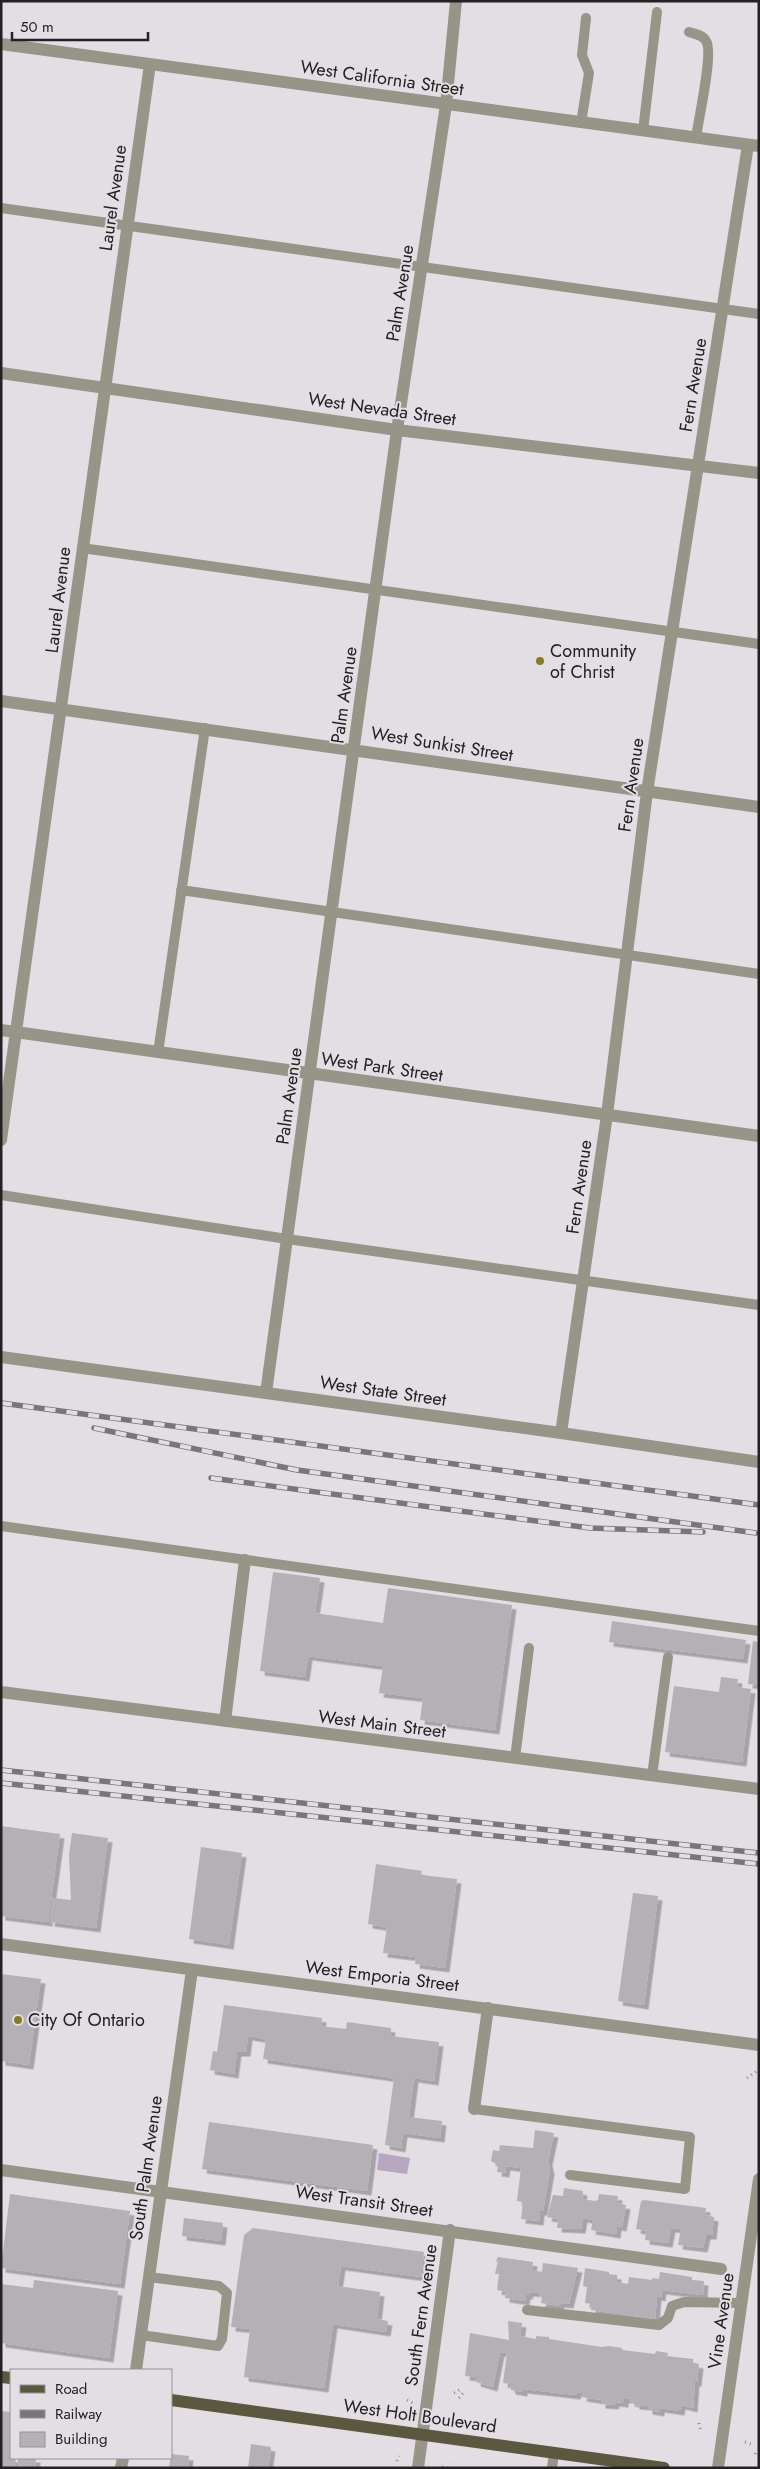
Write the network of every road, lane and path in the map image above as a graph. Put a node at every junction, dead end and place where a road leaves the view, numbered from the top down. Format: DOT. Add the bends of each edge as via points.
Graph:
graph roads {
  1 [pos="456,1"];
  2 [pos="657,12"];
  3 [pos="586,18"];
  4 [pos="689,32"];
  5 [pos="1,44"];
  6 [pos="150,64"];
  7 [pos="446,105"];
  8 [pos="581,123"];
  9 [pos="643,131"];
  10 [pos="696,138"];
  11 [pos="753,145"];
  12 [pos="1,208"];
  13 [pos="127,226"];
  14 [pos="421,267"];
  15 [pos="722,309"];
  16 [pos="759,314"];
  17 [pos="1,373"];
  18 [pos="103,387"];
  19 [pos="397,430"];
  20 [pos="698,464"];
  21 [pos="759,473"];
  22 [pos="82,548"];
  23 [pos="376,590"];
  24 [pos="672,632"];
  25 [pos="759,644"];
  26 [pos="1,701"];
  27 [pos="62,708"];
  28 [pos="205,728"];
  29 [pos="355,749"];
  30 [pos="647,792"];
  31 [pos="759,807"];
  32 [pos="182,890"];
  33 [pos="332,912"];
  34 [pos="627,955"];
  35 [pos="759,974"];
  36 [pos="1,1030"];
  37 [pos="16,1032"];
  38 [pos="158,1053"];
  39 [pos="309,1075"];
  40 [pos="607,1114"];
  41 [pos="759,1136"];
  42 [pos="1,1140"];
  43 [pos="1,1195"];
  44 [pos="287,1239"];
  45 [pos="583,1281"];
  46 [pos="759,1305"];
  47 [pos="1,1357"];
  48 [pos="266,1393"];
  49 [pos="561,1433"];
  50 [pos="759,1462"];
  51 [pos="1,1526"];
  52 [pos="246,1560"];
  53 [pos="759,1631"];
  54 [pos="529,1648"];
  55 [pos="668,1658"];
  56 [pos="1,1692"];
  57 [pos="225,1721"];
  58 [pos="515,1758"];
  59 [pos="652,1776"];
  60 [pos="759,1790"];
  61 [pos="1,1944"];
  62 [pos="192,1970"];
  63 [pos="488,2008"];
  64 [pos="759,2044"];
  65 [pos="758,2071"];
  66 [pos="747,2078"];
  67 [pos="474,2109"];
  68 [pos="1,2170"];
  69 [pos="570,2175"];
  70 [pos="759,2179"];
  71 [pos="161,2192"];
  72 [pos="758,2195"];
  73 [pos="450,2230"];
  74 [pos="722,2269"];
  75 [pos="149,2277"];
  76 [pos="740,2303"];
  77 [pos="527,2310"];
  78 [pos="141,2335"];
  79 [pos="136,2369"];
  80 [pos="454,2393"];
  81 [pos="459,2398"];
  82 [pos="172,2400"];
  83 [pos="406,2402"];
  84 [pos="410,2409"];
  85 [pos="699,2423"];
  86 [pos="701,2432"];
  87 [pos="422,2434"];
  88 [pos="745,2442"];
  89 [pos="751,2444"];
  90 [pos="554,2453"];
  91 [pos="399,2456"];
  92 [pos="397,2462"];
  93 [pos="450,2463"];
  94 [pos="601,2464"];
  95 [pos="418,2468"];
  96 [pos="445,2468"];
  97 [pos="552,2468"];
  98 [pos="664,2468"];
  99 [pos="718,2468"];
  1 -- 7 [label="street, Palm Avenue"];
  2 -- 9 [label="lane"];
  3 -- 8 [label="lane" via="582,55 589,73"];
  4 -- 10 [label="lane" via="702,36 708,42 709,56"];
  5 -- 6 [label="street, West California Street"];
  6 -- 7 [label="street, West California Street"];
  6 -- 13 [label="street, Laurel Avenue"];
  7 -- 8 [label="street, West California Street"];
  7 -- 14 [label="street, Palm Avenue"];
  8 -- 9 [label="street, West California Street"];
  9 -- 10 [label="street, West California Street"];
  10 -- 11 [label="street, West California Street"];
  11 -- 15 [label="street, Fern Avenue"];
  12 -- 13 [label="lane"];
  13 -- 14 [label="lane"];
  13 -- 18 [label="street, Laurel Avenue"];
  14 -- 15 [label="lane"];
  14 -- 19 [label="street, Palm Avenue"];
  15 -- 16 [label="lane"];
  15 -- 20 [label="street, Fern Avenue"];
  17 -- 18 [label="street, West Nevada Street"];
  18 -- 19 [label="street, West Nevada Street"];
  18 -- 22 [label="street, Laurel Avenue"];
  19 -- 20 [label="street, West Nevada Street"];
  19 -- 23 [label="street, Palm Avenue"];
  20 -- 21 [label="street, West Nevada Street"];
  20 -- 24 [label="street, Fern Avenue"];
  22 -- 23 [label="lane"];
  22 -- 27 [label="street, Laurel Avenue"];
  23 -- 24 [label="lane"];
  23 -- 29 [label="street, Palm Avenue"];
  24 -- 25 [label="lane"];
  24 -- 30 [label="street, Fern Avenue"];
  26 -- 27 [label="street, West Sunkist Street"];
  27 -- 28 [label="street, West Sunkist Street"];
  27 -- 37 [label="street, Laurel Avenue"];
  28 -- 29 [label="street, West Sunkist Street"];
  28 -- 32 [label="lane"];
  29 -- 30 [label="street, West Sunkist Street"];
  29 -- 33 [label="street, Palm Avenue"];
  30 -- 31 [label="street, West Sunkist Street"];
  30 -- 34 [label="street, Fern Avenue"];
  32 -- 33 [label="lane"];
  32 -- 38 [label="lane"];
  33 -- 34 [label="lane"];
  33 -- 39 [label="street, Palm Avenue"];
  34 -- 35 [label="lane"];
  34 -- 40 [label="street, Fern Avenue"];
  36 -- 37 [label="street, West Park Street"];
  37 -- 38 [label="street, West Park Street"];
  37 -- 42 [label="street, Laurel Avenue"];
  38 -- 39 [label="street, West Park Street"];
  39 -- 40 [label="street, West Park Street"];
  39 -- 44 [label="street, Palm Avenue"];
  40 -- 41 [label="street, West Park Street"];
  40 -- 45 [label="street, Fern Avenue"];
  43 -- 44 [label="lane"];
  44 -- 45 [label="lane"];
  44 -- 48 [label="street, Palm Avenue"];
  45 -- 46 [label="lane"];
  45 -- 49 [label="street, Fern Avenue"];
  47 -- 48 [label="street, West State Street"];
  48 -- 49 [label="street, West State Street"];
  49 -- 50 [label="street, West State Street"];
  51 -- 52 [label="lane"];
  52 -- 53 [label="lane"];
  52 -- 57 [label="street"];
  54 -- 58 [label="lane"];
  55 -- 59 [label="lane"];
  56 -- 57 [label="street, West Main Street"];
  57 -- 58 [label="street, West Main Street"];
  58 -- 59 [label="street, West Main Street"];
  59 -- 60 [label="street, West Main Street"];
  61 -- 62 [label="street, West Emporia Street"];
  62 -- 63 [label="street, West Emporia Street"];
  62 -- 71 [label="street, South Palm Avenue"];
  63 -- 64 [label="street, West Emporia Street"];
  63 -- 67 [label="street"];
  65 -- 66 [label="path"];
  67 -- 69 [label="lane" via="690,2137 685,2189"];
  68 -- 71 [label="street, West Transit Street"];
  70 -- 72 [label="street, Vine Avenue"];
  71 -- 73 [label="street, West Transit Street"];
  71 -- 75 [label="street, South Palm Avenue"];
  72 -- 76 [label="street, Vine Avenue"];
  73 -- 74 [label="street, West Transit Street"];
  73 -- 87 [label="street, South Fern Avenue"];
  75 -- 78 [label="street, South Palm Avenue"];
  75 -- 78 [label="lane" via="219,2286 228,2293 222,2339 218,2346"];
  76 -- 77 [label="lane" via="684,2302 672,2306 668,2318 659,2325"];
  76 -- 99 [label="street, Vine Avenue"];
  78 -- 79 [label="street, South Palm Avenue"];
  80 -- 81 [label="path" via="463,2390"];
  82 -- 87 [label="main road, West Holt Boulevard"];
  83 -- 84 [label="path"];
  85 -- 86 [label="path"];
  87 -- 90 [label="main road, West Holt Boulevard"];
  87 -- 95 [label="street, South Fern Avenue"];
  88 -- 89 [label="path"];
  90 -- 94 [label="main road, West Holt Boulevard"];
  90 -- 97 [label="lane"];
  91 -- 92 [label="path"];
  93 -- 96 [label="path"];
  94 -- 98 [label="main road, West Holt Boulevard"];
}
